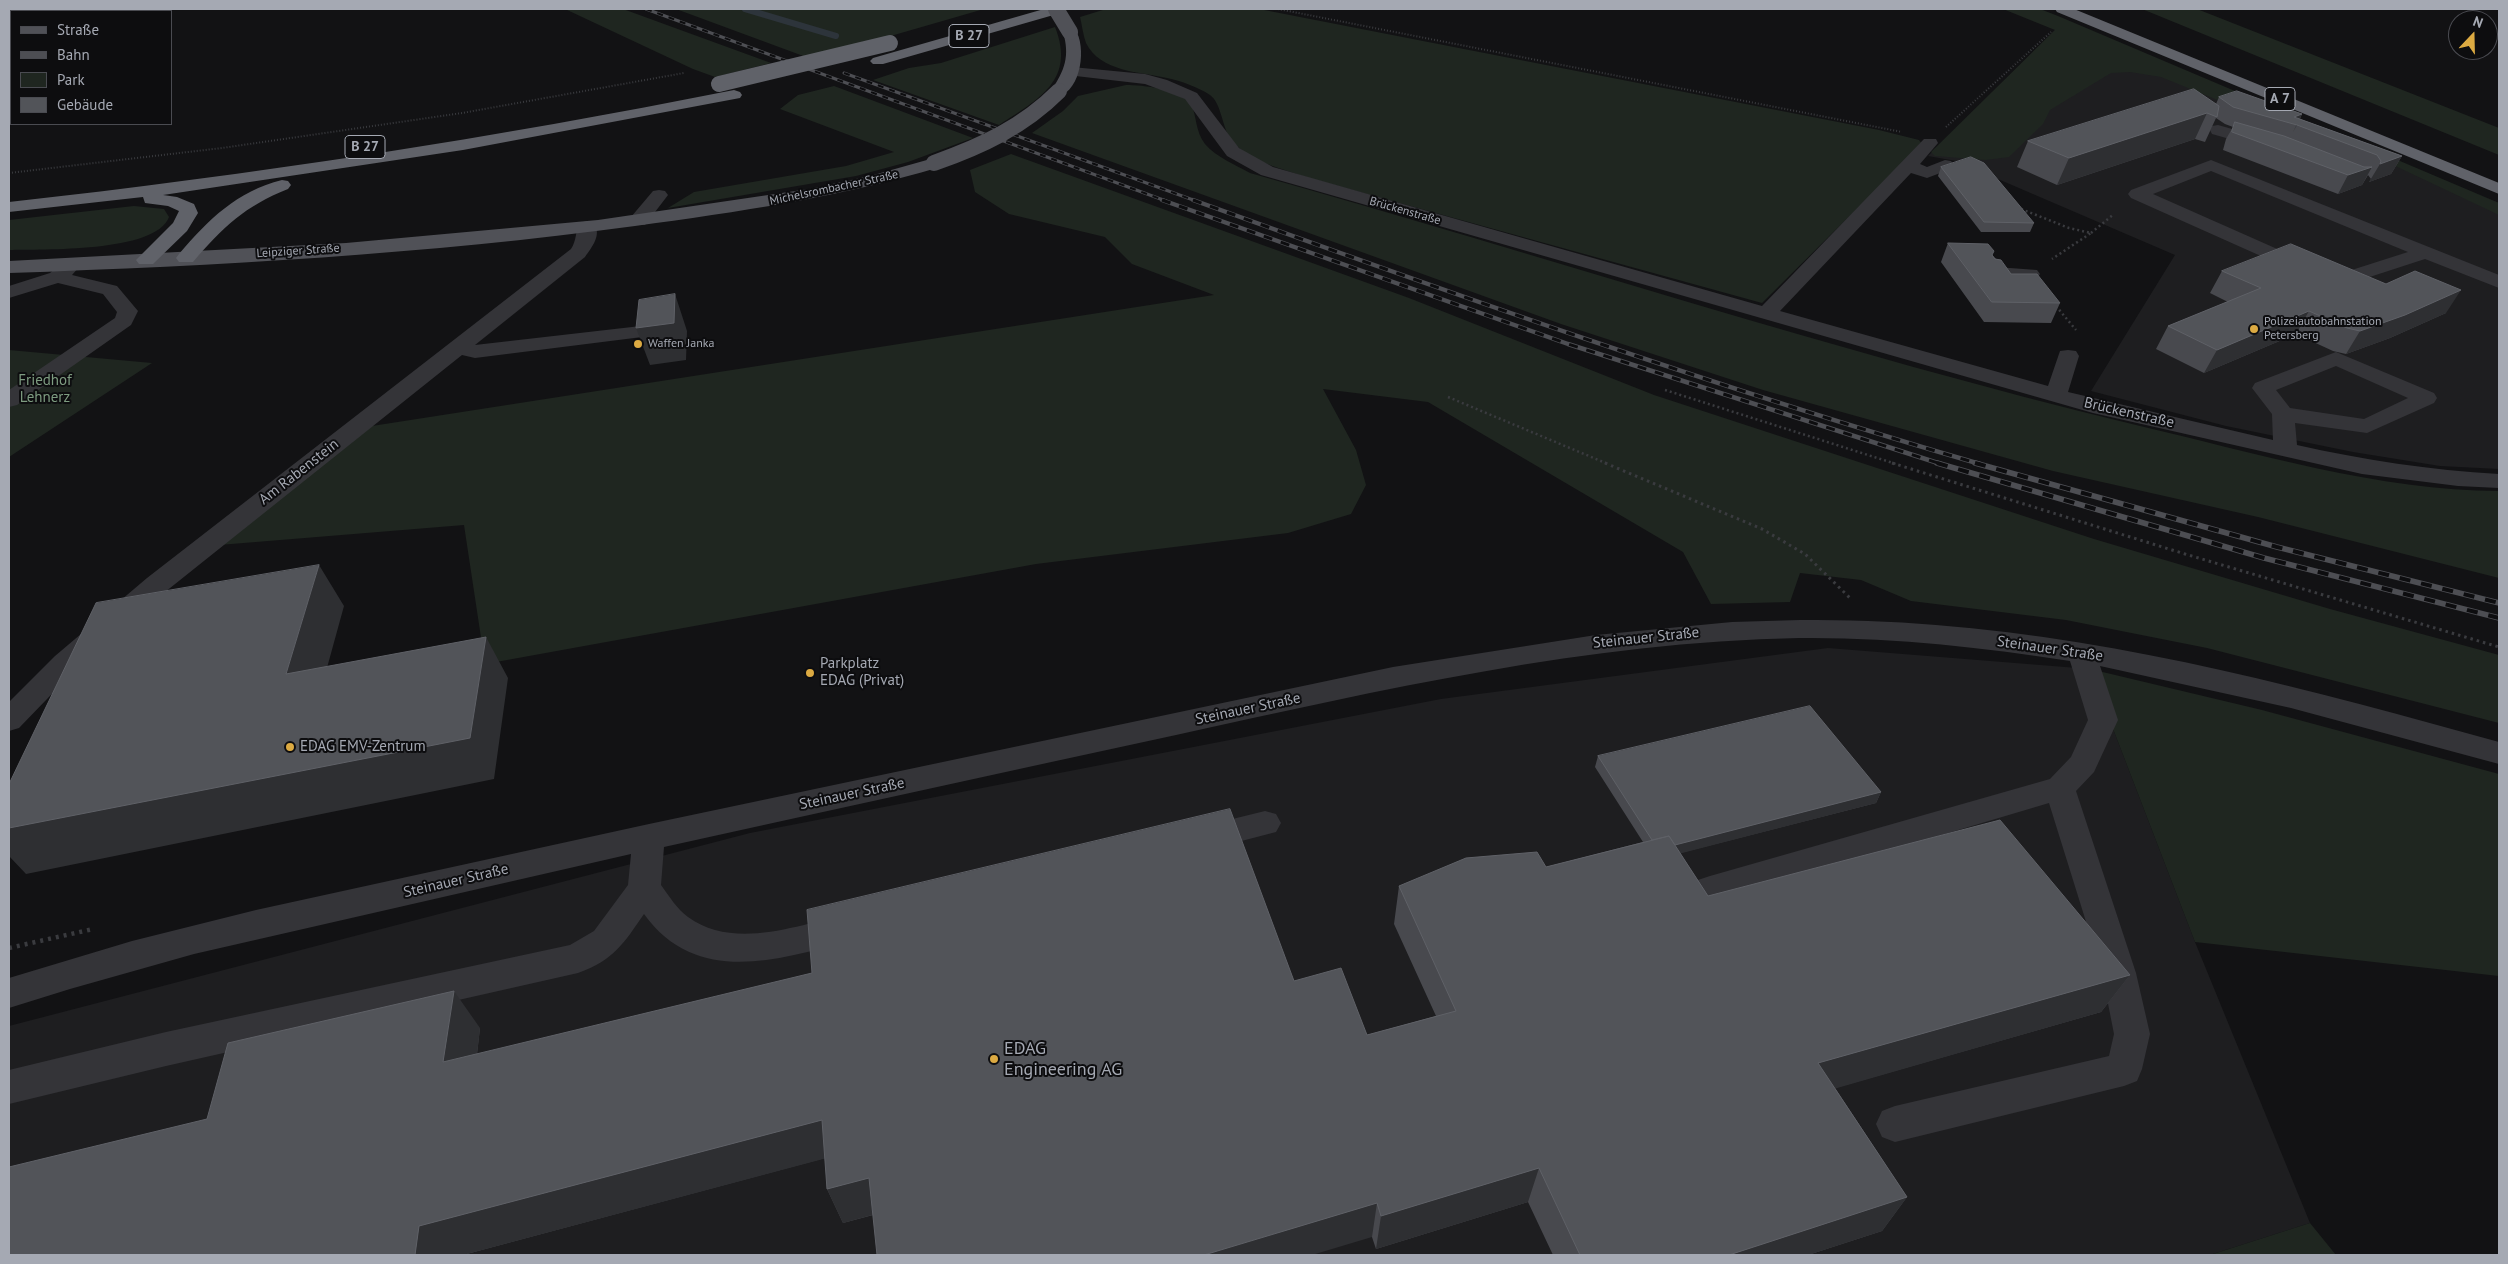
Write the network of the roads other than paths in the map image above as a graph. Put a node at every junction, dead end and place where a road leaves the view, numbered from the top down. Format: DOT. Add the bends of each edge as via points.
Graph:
graph roads {
  1 [pos="1010,9"];
  2 [pos="1057,9"];
  3 [pos="2062,9"];
  4 [pos="1072,72"];
  5 [pos="2202,119"];
  6 [pos="2218,130"];
  7 [pos="1932,141"];
  8 [pos="2281,148"];
  9 [pos="354,164"];
  10 [pos="1908,165"];
  11 [pos="1945,165"];
  12 [pos="2211,165"];
  13 [pos="2499,189"];
  14 [pos="9,190"];
  15 [pos="659,195"];
  16 [pos="110,196"];
  17 [pos="9,207"];
  18 [pos="638,221"];
  19 [pos="587,227"];
  20 [pos="2426,252"];
  21 [pos="186,258"];
  22 [pos="146,260"];
  23 [pos="73,264"];
  24 [pos="9,267"];
  25 [pos="1996,273"];
  26 [pos="2030,274"];
  27 [pos="57,277"];
  28 [pos="2499,282"];
  29 [pos="9,292"];
  30 [pos="1766,314"];
  31 [pos="667,329"];
  32 [pos="460,348"];
  33 [pos="2068,356"];
  34 [pos="2056,395"];
  35 [pos="9,400"];
  36 [pos="2284,414"];
  37 [pos="2285,450"];
  38 [pos="2499,481"];
  39 [pos="2082,653"];
  40 [pos="9,720"];
  41 [pos="2499,753"];
  42 [pos="2060,788"];
  43 [pos="1266,823"];
  44 [pos="649,837"];
  45 [pos="1179,844"];
  46 [pos="644,888"];
  47 [pos="1710,890"];
  48 [pos="871,921"];
  49 [pos="9,993"];
  50 [pos="9,1087"];
  51 [pos="1894,1124"];
  1 -- 14 [label="highway, B 27, bridge" via="890,43 626,103 426,138 216,168"];
  2 -- 4 [label="main road, Michelsrombacher Straße, bridge" via="1076,49"];
  2 -- 9 [label="highway, B 27" via="807,79 529,135"];
  3 -- 13 [label="highway, A 7"];
  4 -- 18 [label="main road, Michelsrombacher Straße, bridge" via="1060,91 1023,124 989,142 934,163 828,191"];
  4 -- 30 [label="street, Brückenstraße" via="1145,79 1191,96 1233,152 1267,171"];
  5 -- 6 [label="street"];
  6 -- 8 [label="street"];
  6 -- 12 [label="street"];
  7 -- 10 [label="street"];
  9 -- 16 [label="highway, B 27"];
  9 -- 21 [label="highway" via="290,182 243,201 216,223"];
  10 -- 11 [label="street" via="1928,173"];
  10 -- 30 [label="street"];
  12 -- 20 [label="street"];
  12 -- 20 [label="street" via="2137,194 2335,282"];
  15 -- 18 [label="street"];
  16 -- 17 [label="highway, B 27"];
  16 -- 22 [label="highway" via="171,201 188,208 186,220"];
  18 -- 19 [label="main road, Michelsrombacher Straße"];
  19 -- 21 [label="main road, Leipziger Straße" via="458,240"];
  19 -- 32 [label="street, Am Rabenstein" via="586,241 578,253"];
  20 -- 28 [label="street"];
  21 -- 22 [label="main road, Leipziger Straße"];
  22 -- 23 [label="main road, Leipziger Straße"];
  23 -- 24 [label="main road, Leipziger Straße"];
  23 -- 27 [label="street"];
  25 -- 26 [label="street"];
  27 -- 29 [label="street"];
  27 -- 35 [label="street" via="110,290 128,311 124,321"];
  30 -- 34 [label="street, Brückenstraße"];
  31 -- 32 [label="street" via="475,352"];
  32 -- 40 [label="street, Am Rabenstein" via="154,586 96,634"];
  33 -- 34 [label="street"];
  34 -- 37 [label="street, Brückenstraße"];
  36 -- 36 [label="street" via="2263,388 2336,358 2426,398 2367,426"];
  36 -- 37 [label="street"];
  37 -- 38 [label="street, Brückenstraße" via="2362,467 2458,480"];
  39 -- 41 [label="street, Steinauer Straße" via="2216,679"];
  39 -- 42 [label="street" via="2103,720 2083,764"];
  39 -- 44 [label="street, Steinauer Straße" via="1936,634 1882,631 1704,632 1614,640 1393,677"];
  42 -- 47 [label="street"];
  42 -- 51 [label="street" via="2119,973 2132,1034 2124,1069"];
  43 -- 45 [label="street"];
  44 -- 46 [label="street"];
  44 -- 49 [label="street, Steinauer Straße" via="210,936 62,975"];
  46 -- 48 [label="street" via="675,926 705,944 748,949"];
  46 -- 50 [label="street" via="606,941 578,958"];
}
